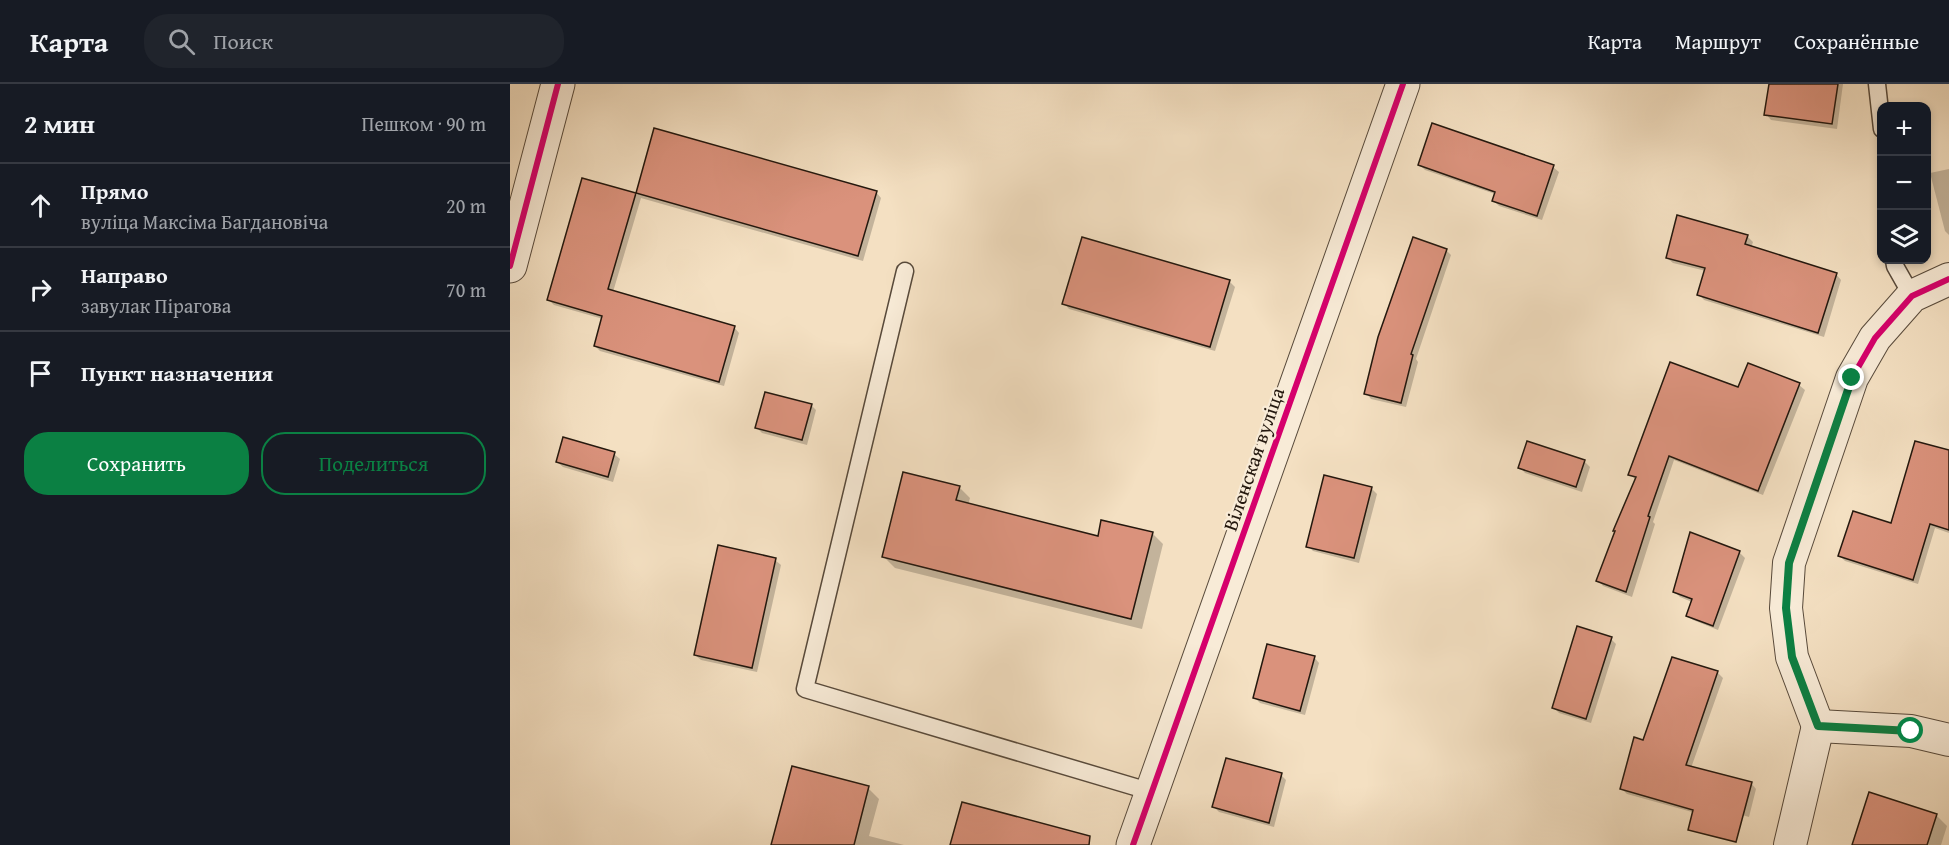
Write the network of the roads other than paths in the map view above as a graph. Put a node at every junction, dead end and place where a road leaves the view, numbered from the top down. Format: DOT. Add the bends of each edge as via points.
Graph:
graph roads {
  1 [pos="558,84"];
  2 [pos="1403,84"];
  3 [pos="1877,84"];
  4 [pos="1879,102"];
  5 [pos="1895,264"];
  6 [pos="510,266"];
  7 [pos="904,271"];
  8 [pos="1949,279"];
  9 [pos="1912,296"];
  10 [pos="1818,726"];
  11 [pos="1949,740"];
  12 [pos="1152,792"];
  13 [pos="1133,845"];
  14 [pos="1790,845"];
  1 -- 6 [label="street"];
  2 -- 12 [label="street, Віленская вуліца"];
  3 -- 4 [label="lane"];
  5 -- 9 [label="lane"];
  7 -- 12 [label="lane" via="805,689"];
  8 -- 9 [label="street"];
  9 -- 10 [label="street" via="1875,338 1852,378 1789,563 1786,608 1792,657"];
  10 -- 11 [label="street" via="1911,731"];
  10 -- 14 [label="street"];
  12 -- 13 [label="street, Віленская вуліца"];
}
